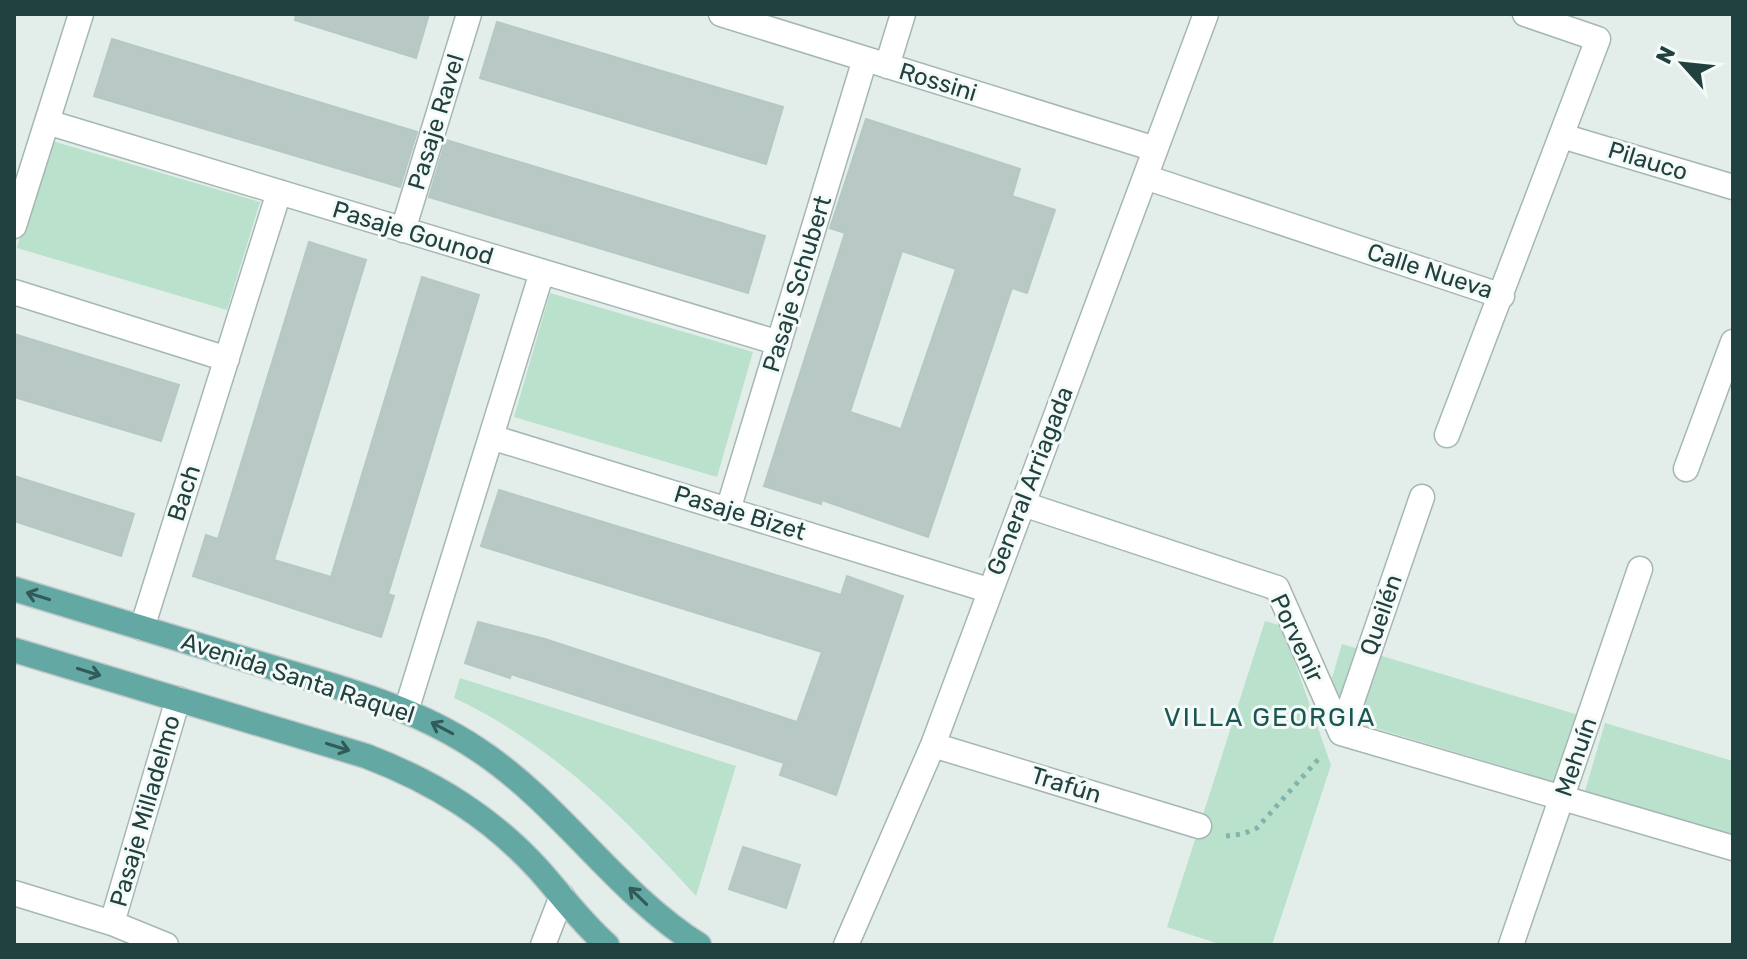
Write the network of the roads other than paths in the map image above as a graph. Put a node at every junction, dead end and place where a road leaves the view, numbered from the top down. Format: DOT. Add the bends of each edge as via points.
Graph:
graph roads {
  1 [pos="81,14"];
  2 [pos="469,14"];
  3 [pos="721,14"];
  4 [pos="903,14"];
  5 [pos="1206,14"];
  6 [pos="1525,14"];
  7 [pos="876,62"];
  8 [pos="47,122"];
  9 [pos="1562,136"];
  10 [pos="1155,149"];
  11 [pos="1145,177"];
  12 [pos="1733,187"];
  13 [pos="279,192"];
  14 [pos="14,226"];
  15 [pos="403,230"];
  16 [pos="542,272"];
  17 [pos="14,292"];
  18 [pos="1502,296"];
  19 [pos="1733,342"];
  20 [pos="779,343"];
  21 [pos="227,359"];
  22 [pos="1447,435"];
  23 [pos="491,437"];
  24 [pos="1686,469"];
  25 [pos="1422,497"];
  26 [pos="1023,504"];
  27 [pos="728,510"];
  28 [pos="1640,569"];
  29 [pos="14,589"];
  30 [pos="988,590"];
  31 [pos="142,628"];
  32 [pos="14,650"];
  33 [pos="178,699"];
  34 [pos="406,711"];
  35 [pos="1341,733"];
  36 [pos="933,745"];
  37 [pos="1562,797"];
  38 [pos="1199,826"];
  39 [pos="1733,848"];
  40 [pos="14,893"];
  41 [pos="562,896"];
  42 [pos="112,923"];
  43 [pos="166,945"];
  44 [pos="543,945"];
  45 [pos="607,945"];
  46 [pos="699,945"];
  47 [pos="846,945"];
  48 [pos="1511,945"];
  1 -- 8 [label="street"];
  2 -- 15 [label="street, Pasaje Ravel"];
  3 -- 7 [label="street, Rossini"];
  4 -- 7 [label="street, Pasaje Schubert"];
  5 -- 10 [label="street, General Arriagada"];
  6 -- 9 [label="street, Calle Nueva" via="1598,39"];
  7 -- 10 [label="street, Rossini"];
  7 -- 20 [label="street, Pasaje Schubert"];
  8 -- 13 [label="street, Pasaje Gounod"];
  8 -- 14 [label="street"];
  9 -- 12 [label="street, Pilauco"];
  9 -- 18 [label="street, Calle Nueva"];
  10 -- 11 [label="street, General Arriagada"];
  11 -- 18 [label="street, Calle Nueva"];
  11 -- 26 [label="street, General Arriagada"];
  13 -- 15 [label="street, Pasaje Gounod"];
  13 -- 21 [label="street, Bach"];
  15 -- 16 [label="street, Pasaje Gounod"];
  16 -- 20 [label="street, Pasaje Gounod"];
  16 -- 23 [label="street"];
  17 -- 21 [label="street"];
  18 -- 22 [label="street"];
  19 -- 24 [label="street"];
  20 -- 27 [label="street, Pasaje Schubert"];
  21 -- 31 [label="street, Bach"];
  23 -- 27 [label="street, Pasaje Bizet"];
  23 -- 34 [label="street"];
  25 -- 35 [label="street, Queilén"];
  26 -- 30 [label="street, General Arriagada"];
  26 -- 35 [label="street, Porvenir" via="1277,588"];
  27 -- 30 [label="street, Pasaje Bizet"];
  28 -- 37 [label="street, Mehuín"];
  31 -- 29 [label="main road, Avenida Santa Raquel, one-way"];
  30 -- 36 [label="street, General Arriagada"];
  31 -- 34 [label="main road, Avenida Santa Raquel"];
  32 -- 33 [label="main road, one-way"];
  33 -- 41 [label="main road, one-way" via="407,771 483,817"];
  33 -- 42 [label="street, Pasaje Milladelmo"];
  46 -- 34 [label="main road, Avenida Santa Raquel, one-way" via="654,912 512,772"];
  35 -- 37 [label="street"];
  36 -- 38 [label="street, Trafún"];
  36 -- 47 [label="street, General Arriagada"];
  37 -- 39 [label="street"];
  37 -- 48 [label="street, Mehuín"];
  40 -- 42 [label="street"];
  41 -- 44 [label="street"];
  41 -- 45 [label="main road"];
  42 -- 43 [label="street"];
}
